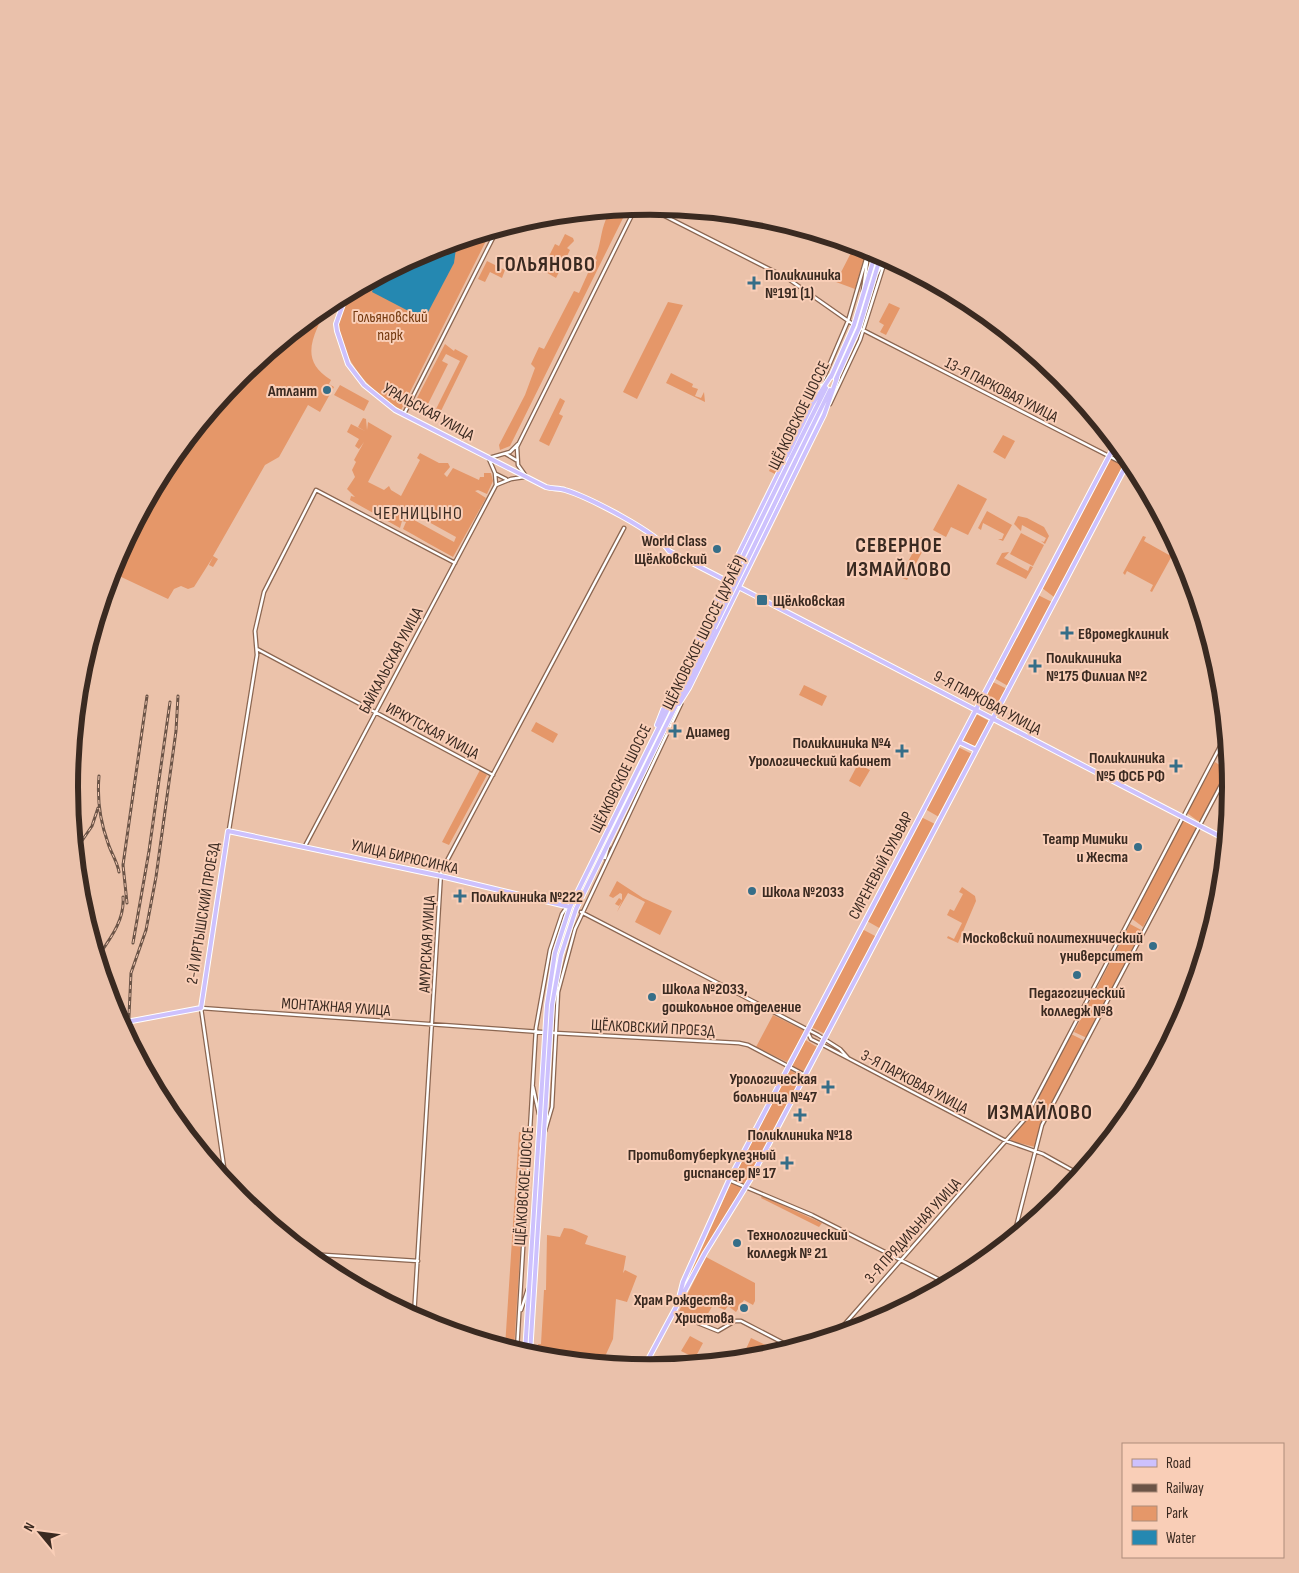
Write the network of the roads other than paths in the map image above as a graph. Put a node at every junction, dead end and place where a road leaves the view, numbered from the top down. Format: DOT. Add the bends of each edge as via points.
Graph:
graph roads {
  1 [pos="632,215"];
  2 [pos="663,215"];
  3 [pos="494,236"];
  4 [pos="867,258"];
  5 [pos="867,258"];
  6 [pos="873,260"];
  7 [pos="879,263"];
  8 [pos="882,264"];
  9 [pos="884,265"];
  10 [pos="873,281"];
  11 [pos="862,298"];
  12 [pos="343,304"];
  13 [pos="848,321"];
  14 [pos="854,325"];
  15 [pos="859,328"];
  16 [pos="863,330"];
  17 [pos="831,376"];
  18 [pos="837,378"];
  19 [pos="812,405"];
  20 [pos="827,410"];
  21 [pos="404,414"];
  22 [pos="518,444"];
  23 [pos="1112,451"];
  24 [pos="503,454"];
  25 [pos="1109,456"];
  26 [pos="487,457"];
  27 [pos="794,459"];
  28 [pos="495,461"];
  29 [pos="1120,462"];
  30 [pos="518,464"];
  31 [pos="1124,468"];
  32 [pos="494,472"];
  33 [pos="517,472"];
  34 [pos="528,478"];
  35 [pos="510,479"];
  36 [pos="496,485"];
  37 [pos="624,528"];
  38 [pos="736,562"];
  39 [pos="455,563"];
  40 [pos="749,568"];
  41 [pos="727,580"];
  42 [pos="740,587"];
  43 [pos="257,649"];
  44 [pos="689,688"];
  45 [pos="976,710"];
  46 [pos="375,712"];
  47 [pos="670,718"];
  48 [pos="993,719"];
  49 [pos="654,737"];
  50 [pos="959,742"];
  51 [pos="1220,747"];
  52 [pos="976,750"];
  53 [pos="493,774"];
  54 [pos="1222,783"];
  55 [pos="1183,817"];
  56 [pos="1199,826"];
  57 [pos="228,831"];
  58 [pos="1219,836"];
  59 [pos="611,838"];
  60 [pos="305,846"];
  61 [pos="604,865"];
  62 [pos="441,876"];
  63 [pos="569,907"];
  64 [pos="576,910"];
  65 [pos="581,912"];
  66 [pos="567,953"];
  67 [pos="557,971"];
  68 [pos="201,1008"];
  69 [pos="129,1022"];
  70 [pos="433,1025"];
  71 [pos="807,1030"];
  72 [pos="535,1032"];
  73 [pos="545,1033"];
  74 [pos="553,1033"];
  75 [pos="824,1039"];
  76 [pos="821,1044"];
  77 [pos="848,1058"];
  78 [pos="788,1066"];
  79 [pos="805,1075"];
  80 [pos="533,1086"];
  81 [pos="539,1117"];
  82 [pos="1006,1141"];
  83 [pos="1035,1151"];
  84 [pos="224,1170"];
  85 [pos="1074,1171"];
  86 [pos="729,1180"];
  87 [pos="746,1187"];
  88 [pos="1016,1225"];
  89 [pos="322,1255"];
  90 [pos="901,1260"];
  91 [pos="418,1261"];
  92 [pos="940,1280"];
  93 [pos="529,1283"];
  94 [pos="684,1288"];
  95 [pos="415,1308"];
  96 [pos="673,1314"];
  97 [pos="520,1316"];
  98 [pos="845,1323"];
  99 [pos="518,1343"];
  100 [pos="782,1343"];
  101 [pos="525,1345"];
  102 [pos="531,1346"];
  103 [pos="648,1359"];
  1 -- 22 [label="street"];
  2 -- 13 [label="street, 13-Я ПАРКОВАЯ УЛИЦА" via="789,279"];
  3 -- 21 [label="street"];
  4 -- 13 [label="street, ЩЁЛКОВСКОЕ ШОССЕ (ДУБЛЁР)"];
  5 -- 11 [label="street"];
  6 -- 11 [label="main road, ЩЁЛКОВСКОЕ ШОССЕ"];
  7 -- 10 [label="main road, ЩЁЛКОВСКОЕ ШОССЕ"];
  8 -- 10 [label="street"];
  9 -- 16 [label="street, ЩЁЛКОВСКОЕ ШОССЕ (ДУБЛЁР)"];
  10 -- 15 [label="main road, ЩЁЛКОВСКОЕ ШОССЕ"];
  11 -- 14 [label="main road, ЩЁЛКОВСКОЕ ШОССЕ"];
  12 -- 21 [label="main road, УРАЛЬСКАЯ УЛИЦА" via="336,324 342,350 354,373 379,399"];
  13 -- 14 [label="street, 13-Я ПАРКОВАЯ УЛИЦА"];
  13 -- 19 [label="street, ЩЁЛКОВСКОЕ ШОССЕ (ДУБЛЁР)"];
  14 -- 15 [label="street, 13-Я ПАРКОВАЯ УЛИЦА"];
  14 -- 17 [label="main road, ЩЁЛКОВСКОЕ ШОССЕ"];
  15 -- 16 [label="street, 13-Я ПАРКОВАЯ УЛИЦА"];
  15 -- 18 [label="main road, ЩЁЛКОВСКОЕ ШОССЕ"];
  16 -- 20 [label="street, ЩЁЛКОВСКОЕ ШОССЕ (ДУБЛЁР)"];
  16 -- 25 [label="street, 13-Я ПАРКОВАЯ УЛИЦА"];
  17 -- 19 [label="main road"];
  17 -- 27 [label="main road, ЩЁЛКОВСКОЕ ШОССЕ"];
  18 -- 20 [label="main road"];
  18 -- 27 [label="main road, ЩЁЛКОВСКОЕ ШОССЕ"];
  19 -- 38 [label="main road, ЩЁЛКОВСКОЕ ШОССЕ (ДУБЛЁР)"];
  20 -- 40 [label="main road, ЩЁЛКОВСКОЕ ШОССЕ (ДУБЛЁР)"];
  21 -- 26 [label="main road, УРАЛЬСКАЯ УЛИЦА"];
  22 -- 24 [label="street"];
  22 -- 30 [label="street"];
  23 -- 25 [label="main road, СИРЕНЕВЫЙ БУЛЬВАР"];
  24 -- 26 [label="street"];
  24 -- 28 [label="street"];
  24 -- 30 [label="street" via="513,456"];
  25 -- 29 [label="street, 13-Я ПАРКОВАЯ УЛИЦА"];
  25 -- 45 [label="main road, СИРЕНЕВЫЙ БУЛЬВАР"];
  26 -- 28 [label="main road, УРАЛЬСКАЯ УЛИЦА"];
  26 -- 32 [label="street"];
  27 -- 47 [label="main road, ЩЁЛКОВСКОЕ ШОССЕ, bridge"];
  27 -- 49 [label="main road, ЩЁЛКОВСКОЕ ШОССЕ, bridge"];
  28 -- 32 [label="street"];
  28 -- 33 [label="main road, УРАЛЬСКАЯ УЛИЦА"];
  30 -- 33 [label="street"];
  30 -- 34 [label="street"];
  31 -- 48 [label="main road, СИРЕНЕВЫЙ БУЛЬВАР"];
  32 -- 35 [label="street" via="502,479"];
  32 -- 36 [label="street"];
  33 -- 34 [label="main road, УРАЛЬСКАЯ УЛИЦА"];
  33 -- 35 [label="street"];
  34 -- 35 [label="street"];
  34 -- 41 [label="main road, УРАЛЬСКАЯ УЛИЦА" via="546,487 572,493 649,532 669,551"];
  35 -- 36 [label="street"];
  36 -- 39 [label="street, БАЙКАЛЬСКАЯ УЛИЦА"];
  37 -- 53 [label="street, АМУРСКАЯ УЛИЦА"];
  38 -- 40 [label="main road" via="739,571"];
  38 -- 41 [label="main road, ЩЁЛКОВСКОЕ ШОССЕ (ДУБЛЁР)"];
  39 -- 43 [label="street, 2-Й ИРТЫШСКИЙ ПРОЕЗД" via="316,490 264,592 255,631"];
  39 -- 46 [label="street, БАЙКАЛЬСКАЯ УЛИЦА"];
  40 -- 42 [label="main road, ЩЁЛКОВСКОЕ ШОССЕ (ДУБЛЁР)"];
  41 -- 42 [label="main road"];
  41 -- 49 [label="main road, ЩЁЛКОВСКОЕ ШОССЕ (ДУБЛЁР)" via="666,702"];
  42 -- 44 [label="main road, ЩЁЛКОВСКОЕ ШОССЕ (ДУБЛЁР)"];
  42 -- 45 [label="main road, 9-Я ПАРКОВАЯ УЛИЦА"];
  43 -- 46 [label="street, ИРКУТСКАЯ УЛИЦА"];
  43 -- 57 [label="street, 2-Й ИРТЫШСКИЙ ПРОЕЗД"];
  44 -- 47 [label="main road"];
  44 -- 61 [label="street, ЩЁЛКОВСКОЕ ШОССЕ (ДУБЛЁР)"];
  45 -- 48 [label="main road, 9-Я ПАРКОВАЯ УЛИЦА"];
  45 -- 50 [label="main road, СИРЕНЕВЫЙ БУЛЬВАР"];
  46 -- 53 [label="street, ИРКУТСКАЯ УЛИЦА"];
  46 -- 60 [label="street, БАЙКАЛЬСКАЯ УЛИЦА"];
  47 -- 59 [label="main road, ЩЁЛКОВСКОЕ ШОССЕ"];
  48 -- 52 [label="main road, СИРЕНЕВЫЙ БУЛЬВАР"];
  48 -- 55 [label="main road, 9-Я ПАРКОВАЯ УЛИЦА"];
  49 -- 63 [label="main road, ЩЁЛКОВСКОЕ ШОССЕ"];
  50 -- 52 [label="main road"];
  50 -- 71 [label="main road, СИРЕНЕВЫЙ БУЛЬВАР"];
  51 -- 55 [label="street, 3-Я ПРЯДИЛЬНАЯ УЛИЦА"];
  52 -- 75 [label="main road, СИРЕНЕВЫЙ БУЛЬВАР"];
  53 -- 62 [label="street, АМУРСКАЯ УЛИЦА"];
  54 -- 56 [label="street"];
  55 -- 56 [label="main road, 9-Я ПАРКОВАЯ УЛИЦА"];
  55 -- 82 [label="street, 3-Я ПРЯДИЛЬНАЯ УЛИЦА" via="1031,1108"];
  56 -- 58 [label="main road, 9-Я ПАРКОВАЯ УЛИЦА"];
  56 -- 83 [label="street" via="1042,1125"];
  57 -- 60 [label="main road, УЛИЦА БИРЮСИНКА"];
  57 -- 68 [label="main road, 2-Й ИРТЫШСКИЙ ПРОЕЗД"];
  59 -- 61 [label="street"];
  59 -- 64 [label="main road, ЩЁЛКОВСКОЕ ШОССЕ"];
  60 -- 62 [label="main road, УЛИЦА БИРЮСИНКА"];
  61 -- 65 [label="street, ЩЁЛКОВСКОЕ ШОССЕ (ДУБЛЁР)"];
  62 -- 63 [label="main road, УЛИЦА БИРЮСИНКА"];
  62 -- 70 [label="street, АМУРСКАЯ УЛИЦА"];
  63 -- 64 [label="street, УЛИЦА БИРЮСИНКА"];
  63 -- 72 [label="street" via="560,919 548,959"];
  63 -- 73 [label="main road, ЩЁЛКОВСКОЕ ШОССЕ" via="551,970"];
  64 -- 65 [label="street"];
  64 -- 67 [label="main road, ЩЁЛКОВСКОЕ ШОССЕ"];
  65 -- 66 [label="street, ЩЁЛКОВСКОЕ ШОССЕ (ДУБЛЁР)"];
  65 -- 71 [label="street, 3-Я ПАРКОВАЯ УЛИЦА"];
  66 -- 67 [label="street"];
  66 -- 74 [label="street, ЩЁЛКОВСКОЕ ШОССЕ (ДУБЛЁР)"];
  67 -- 74 [label="main road, ЩЁЛКОВСКОЕ ШОССЕ"];
  68 -- 69 [label="main road, МОНТАЖНАЯ УЛИЦА"];
  68 -- 70 [label="street, МОНТАЖНАЯ УЛИЦА"];
  68 -- 84 [label="street, 2-Й ИРТЫШСКИЙ ПРОЕЗД"];
  70 -- 72 [label="street, МОНТАЖНАЯ УЛИЦА"];
  70 -- 91 [label="street, АМУРСКАЯ УЛИЦА"];
  71 -- 75 [label="street, 3-Я ПАРКОВАЯ УЛИЦА"];
  71 -- 76 [label="street, 3-Я ПАРКОВАЯ УЛИЦА" via="810,1037"];
  71 -- 78 [label="main road, СИРЕНЕВЫЙ БУЛЬВАР"];
  72 -- 73 [label="street, МОНТАЖНАЯ УЛИЦА"];
  72 -- 80 [label="street"];
  73 -- 74 [label="street, МОНТАЖНАЯ УЛИЦА"];
  73 -- 81 [label="main road, ЩЁЛКОВСКОЕ ШОССЕ"];
  74 -- 78 [label="street, ЩЁЛКОВСКИЙ ПРОЕЗД" via="738,1043"];
  74 -- 102 [label="main road, ЩЁЛКОВСКОЕ ШОССЕ"];
  75 -- 76 [label="main road, СИРЕНЕВЫЙ БУЛЬВАР"];
  75 -- 77 [label="street, 3-Я ПАРКОВАЯ УЛИЦА"];
  76 -- 77 [label="street, 3-Я ПАРКОВАЯ УЛИЦА"];
  76 -- 79 [label="main road, СИРЕНЕВЫЙ БУЛЬВАР"];
  77 -- 82 [label="street, 3-Я ПАРКОВАЯ УЛИЦА"];
  78 -- 79 [label="street, ЩЁЛКОВСКИЙ ПРОЕЗД"];
  78 -- 86 [label="main road, СИРЕНЕВЫЙ БУЛЬВАР"];
  79 -- 87 [label="main road, СИРЕНЕВЫЙ БУЛЬВАР"];
  80 -- 81 [label="street"];
  80 -- 97 [label="street"];
  81 -- 93 [label="main road, ЩЁЛКОВСКОЕ ШОССЕ"];
  82 -- 83 [label="street, 3-Я ПАРКОВАЯ УЛИЦА"];
  82 -- 90 [label="street, 3-Я ПРЯДИЛЬНАЯ УЛИЦА"];
  83 -- 85 [label="street, 3-Я ПАРКОВАЯ УЛИЦА"];
  83 -- 88 [label="street"];
  86 -- 87 [label="street"];
  86 -- 94 [label="main road, СИРЕНЕВЫЙ БУЛЬВАР"];
  87 -- 90 [label="street" via="788,1204"];
  87 -- 94 [label="main road, СИРЕНЕВЫЙ БУЛЬВАР"];
  89 -- 91 [label="street"];
  90 -- 92 [label="street"];
  90 -- 98 [label="street, 3-Я ПРЯДИЛЬНАЯ УЛИЦА"];
  91 -- 95 [label="street, АМУРСКАЯ УЛИЦА"];
  93 -- 97 [label="street"];
  93 -- 101 [label="main road, ЩЁЛКОВСКОЕ ШОССЕ"];
  94 -- 96 [label="main road, СИРЕНЕВЫЙ БУЛЬВАР"];
  96 -- 100 [label="street" via="718,1331 741,1321"];
  96 -- 103 [label="main road, СИРЕНЕВЫЙ БУЛЬВАР"];
  97 -- 99 [label="street"];
}
